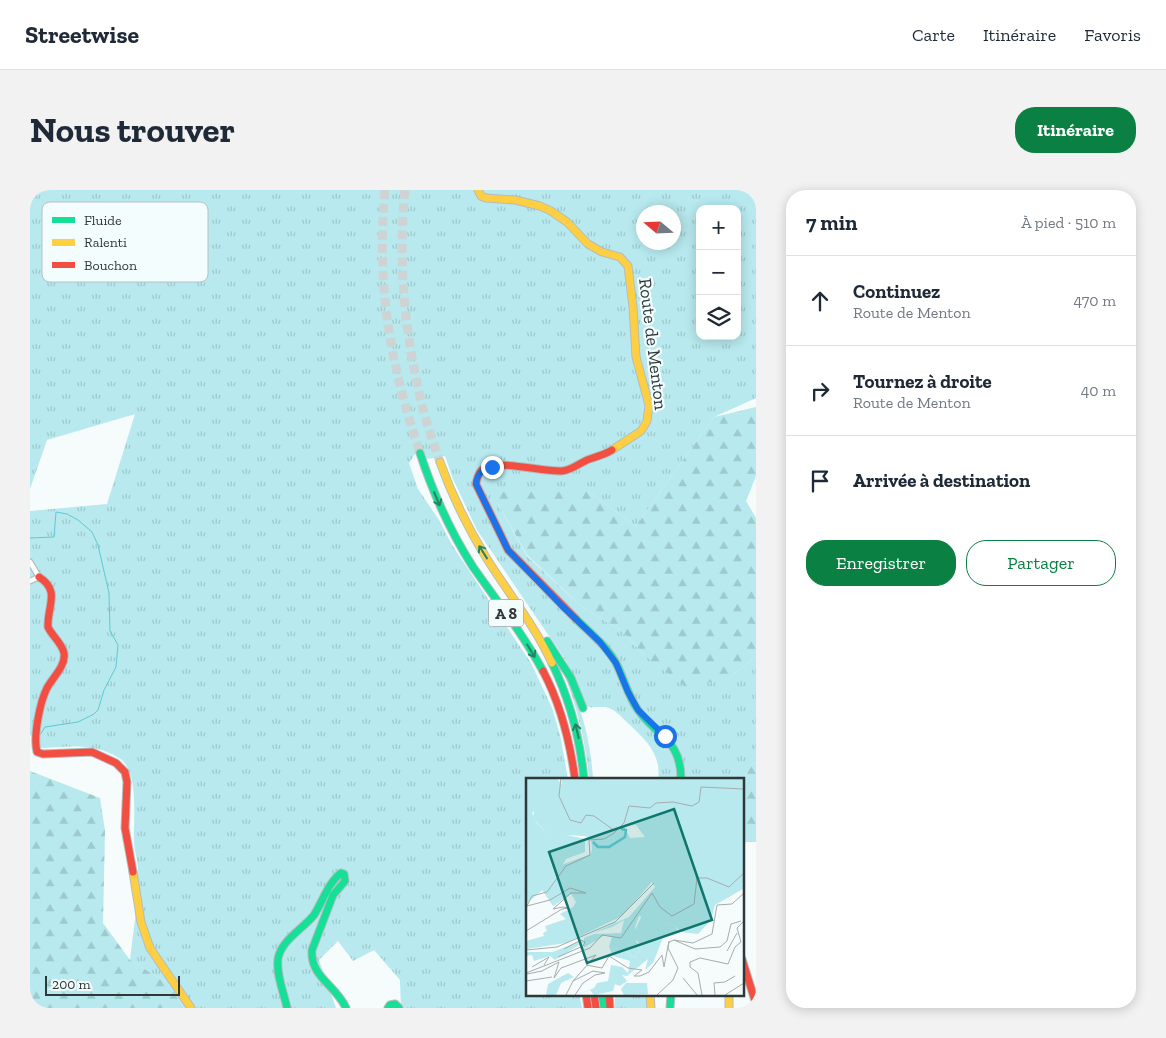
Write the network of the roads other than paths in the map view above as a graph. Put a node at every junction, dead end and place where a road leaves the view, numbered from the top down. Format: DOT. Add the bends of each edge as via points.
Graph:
graph roads {
  1 [pos="479,192"];
  2 [pos="420,453"];
  3 [pos="440,462"];
  4 [pos="30,562"];
  5 [pos="39,576"];
  6 [pos="30,582"];
  7 [pos="510,593"];
  8 [pos="583,708"];
  9 [pos="575,778"];
  10 [pos="584,778"];
  11 [pos="681,778"];
  12 [pos="744,965"];
  13 [pos="756,1004"];
  14 [pos="191,1008"];
  15 [pos="287,1008"];
  16 [pos="346,1008"];
  17 [pos="388,1008"];
  18 [pos="399,1008"];
  1 -- 11 [label="main road, Route de Menton" via="486,198 521,201 551,211 588,244 620,257 628,266 636,357 648,405 644,426 608,454 569,470 486,468 478,475 476,484 508,550 600,642 616,663 638,710 665,736 678,756"];
  2 -- 9 [label="main road, A 8, one-way" via="453,531 532,652 549,685 566,733"];
  7 -- 3 [label="main road, A 8, one-way" via="471,533"];
  4 -- 5 [label="street"];
  5 -- 6 [label="street"];
  5 -- 14 [label="main road" via="51,585 48,626 64,655 47,688 35,744 37,752 92,752 122,766 127,782 125,828 140,922 150,948"];
  7 -- 8 [label="main road" via="560,660"];
  10 -- 7 [label="main road, A 8, one-way" via="578,734 565,692 545,648"];
  12 -- 13 [label="main road"];
  15 -- 16 [label="main road" via="278,966 280,952 313,916 336,875 341,873 345,881 333,895 311,959 321,977 344,999"];
  17 -- 18 [label="main road" via="395,1004"];
}
